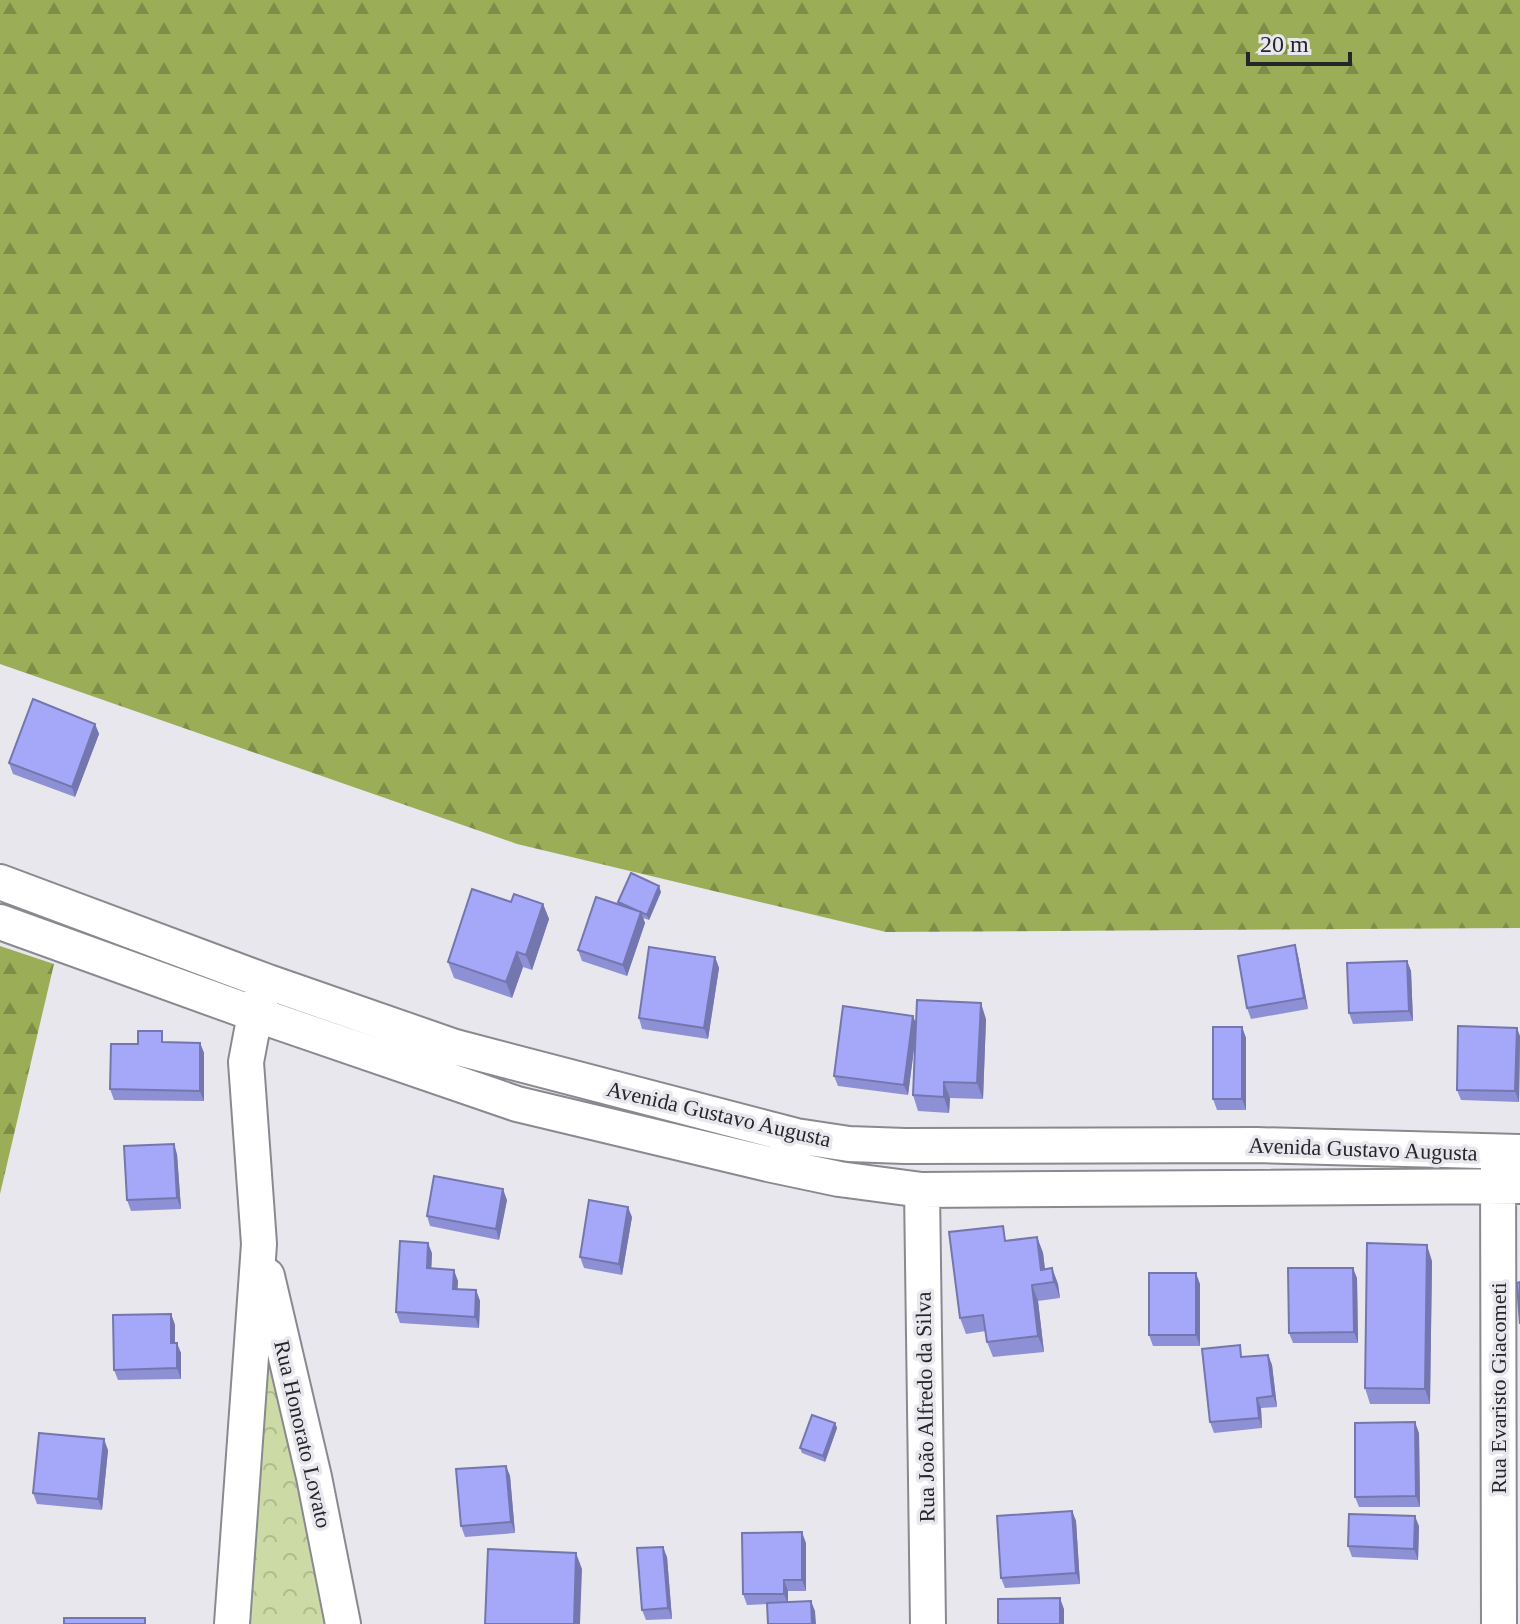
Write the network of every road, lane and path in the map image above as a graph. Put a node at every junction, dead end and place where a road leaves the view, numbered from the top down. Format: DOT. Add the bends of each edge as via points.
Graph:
graph roads {
  1 [pos="0,882"];
  2 [pos="0,922"];
  3 [pos="268,982"];
  4 [pos="255,1014"];
  5 [pos="1510,1152"];
  6 [pos="1508,1186"];
  7 [pos="922,1190"];
  8 [pos="259,1244"];
  9 [pos="232,1624"];
  10 [pos="343,1624"];
  11 [pos="928,1624"];
  12 [pos="1499,1624"];
  1 -- 3 [label="street, Avenida Gustavo Augusta"];
  2 -- 4 [label="street, Avenida Gustavo Augusta"];
  3 -- 4 [label="street, Rua Honorato Lovato"];
  3 -- 5 [label="street, Avenida Gustavo Augusta" via="526,1068 796,1136 849,1144"];
  4 -- 7 [label="street, Avenida Gustavo Augusta" via="517,1104 768,1164"];
  4 -- 8 [label="street, Rua Honorato Lovato" via="246,1062"];
  5 -- 6 [label="street, Rua Evaristo Giacometi"];
  6 -- 7 [label="street, Avenida Gustavo Augusta"];
  6 -- 12 [label="street, Rua Evaristo Giacometi"];
  7 -- 11 [label="street, Rua João Alfredo da Silva"];
  8 -- 9 [label="street, Rua Honorato Lovato"];
  8 -- 10 [label="street, Rua Honorato Lovato"];
}
